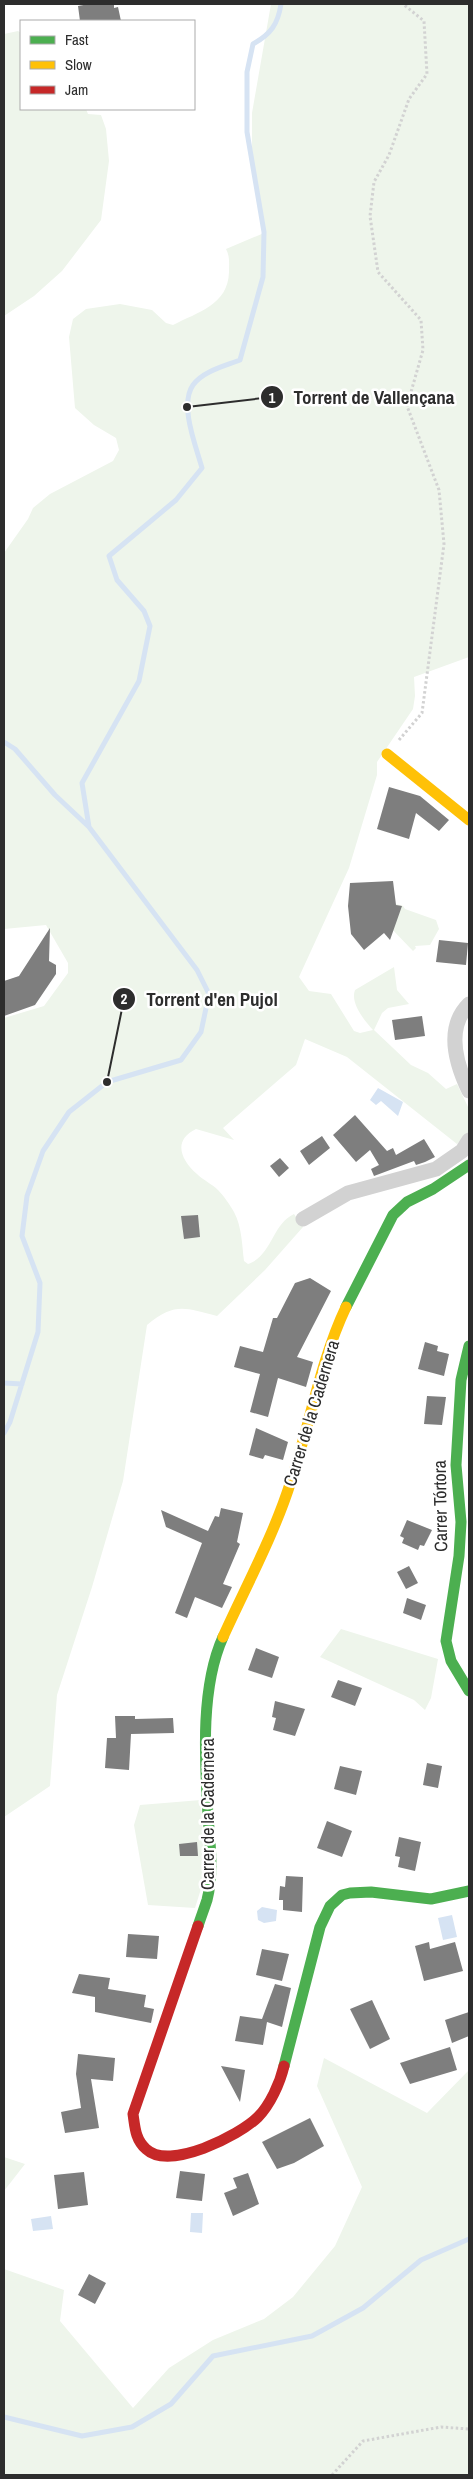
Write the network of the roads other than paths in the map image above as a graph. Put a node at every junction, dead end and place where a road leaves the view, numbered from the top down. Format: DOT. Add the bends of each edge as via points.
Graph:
graph roads {
  1 [pos="388,754"];
  2 [pos="469,820"];
  3 [pos="469,826"];
  4 [pos="469,1004"];
  5 [pos="469,1091"];
  6 [pos="469,1140"];
  7 [pos="469,1165"];
  8 [pos="303,1219"];
  9 [pos="469,1346"];
  10 [pos="469,1691"];
  11 [pos="469,1891"];
  1 -- 2 [label="street"];
  2 -- 3 [label="street"];
  4 -- 5 [label="street" via="460,1012 454,1044 458,1069"];
  6 -- 8 [label="street" via="462,1152 436,1169 348,1193"];
  7 -- 11 [label="street, Carrer de la Cadernera" via="407,1202 393,1215 374,1250 338,1325 291,1482 217,1650 207,1714 206,1780 211,1861 207,1899 133,2114 132,2129 136,2141 148,2153 174,2157 232,2136 258,2117 287,2065 312,1952 323,1920 342,1895 368,1893 425,1899 448,1898"];
  9 -- 10 [label="street, Carrer Tórtora" via="461,1380 458,1429 459,1556 446,1641 451,1661"];
}
